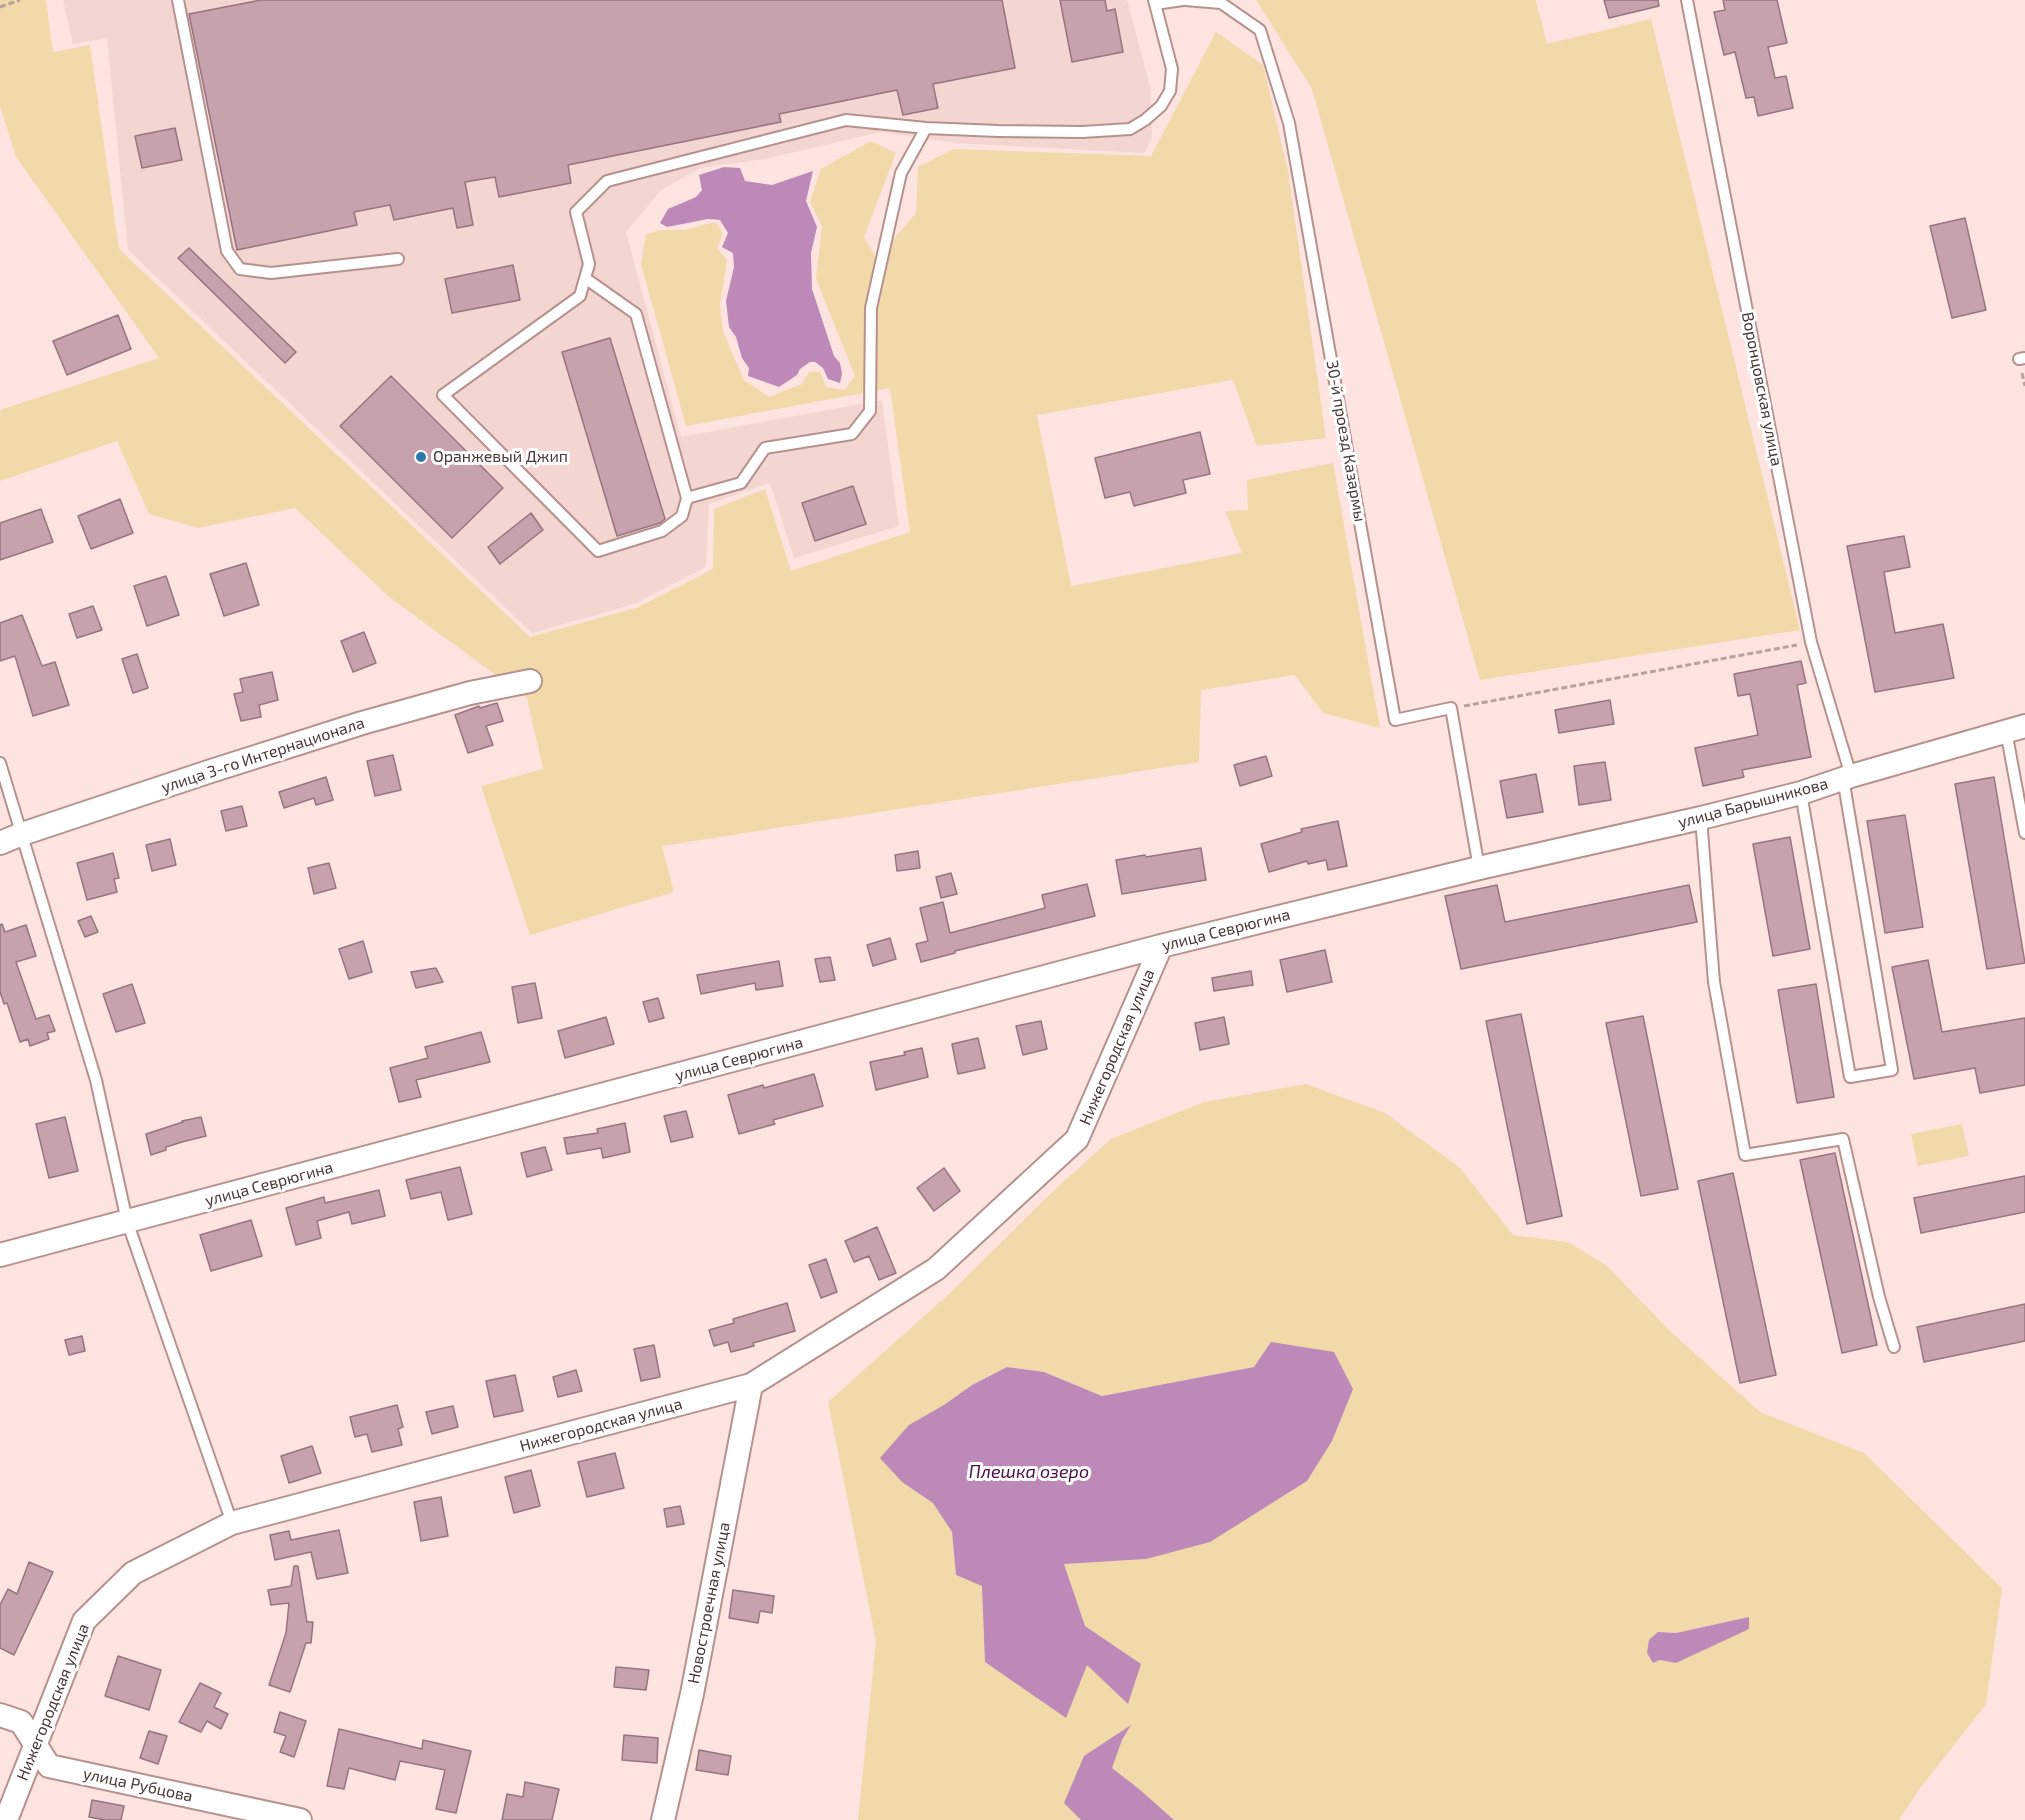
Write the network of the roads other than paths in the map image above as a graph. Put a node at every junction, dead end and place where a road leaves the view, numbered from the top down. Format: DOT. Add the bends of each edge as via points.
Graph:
graph roads {
  1 [pos="178,0"];
  2 [pos="1184,0"];
  3 [pos="1687,0"];
  4 [pos="1154,2"];
  5 [pos="926,128"];
  6 [pos="398,259"];
  7 [pos="585,278"];
  8 [pos="687,498"];
  9 [pos="530,681"];
  10 [pos="2015,728"];
  11 [pos="0,763"];
  12 [pos="1847,777"];
  13 [pos="1801,793"];
  14 [pos="1701,818"];
  15 [pos="2025,833"];
  16 [pos="22,834"];
  17 [pos="0,843"];
  18 [pos="1479,868"];
  19 [pos="1161,946"];
  20 [pos="127,1221"];
  21 [pos="0,1255"];
  22 [pos="1894,1347"];
  23 [pos="751,1385"];
  24 [pos="232,1523"];
  25 [pos="0,1715"];
  26 [pos="35,1745"];
  27 [pos="6,1820"];
  28 [pos="300,1820"];
  29 [pos="663,1820"];
  1 -- 6 [label="lane" via="227,251 240,269 271,273"];
  2 -- 4 [label="lane, 30-й проезд Казармы"];
  2 -- 18 [label="lane, 30-й проезд Казармы" via="1221,3 1260,30 1289,123 1395,720 1451,708"];
  3 -- 12 [label="lane, Воронцовская улица" via="1811,642"];
  4 -- 5 [label="lane" via="1172,69 1170,91 1161,106 1130,129 1070,132"];
  5 -- 7 [label="lane" via="846,120 607,181 576,212 589,264"];
  5 -- 8 [label="lane" via="901,173 870,308 870,411 852,434 765,448 741,483"];
  7 -- 8 [label="lane" via="636,314"];
  7 -- 8 [label="lane" via="580,296 443,396 598,551 662,531 682,516"];
  9 -- 16 [label="street, улица 3-го Интернационала" via="362,723"];
  10 -- 12 [label="street, улица Барышникова"];
  10 -- 15 [label="lane"];
  11 -- 16 [label="lane"];
  12 -- 13 [label="street, улица Барышникова"];
  12 -- 13 [label="lane, Воронцовская улица" via="1892,1070 1850,1077"];
  13 -- 14 [label="street, улица Барышникова"];
  14 -- 18 [label="street, улица Барышникова"];
  14 -- 22 [label="lane" via="1714,982 1745,1155 1843,1139"];
  16 -- 17 [label="street, улица 3-го Интернационала"];
  16 -- 20 [label="lane" via="96,1080"];
  18 -- 19 [label="street, улица Севрюгина"];
  19 -- 20 [label="street, улица Севрюгина"];
  19 -- 23 [label="street, Нижегородская улица" via="1077,1139 936,1269"];
  20 -- 21 [label="street, улица Севрюгина"];
  20 -- 24 [label="lane"];
  23 -- 24 [label="street, Нижегородская улица"];
  23 -- 29 [label="street, Новостроечная улица" via="692,1694"];
  24 -- 26 [label="street, Нижегородская улица" via="133,1573 84,1621"];
  25 -- 26 [label="street, улица Рубцова" via="21,1722"];
  26 -- 27 [label="street, Нижегородская улица"];
  26 -- 28 [label="street, улица Рубцова" via="49,1766"];
}
